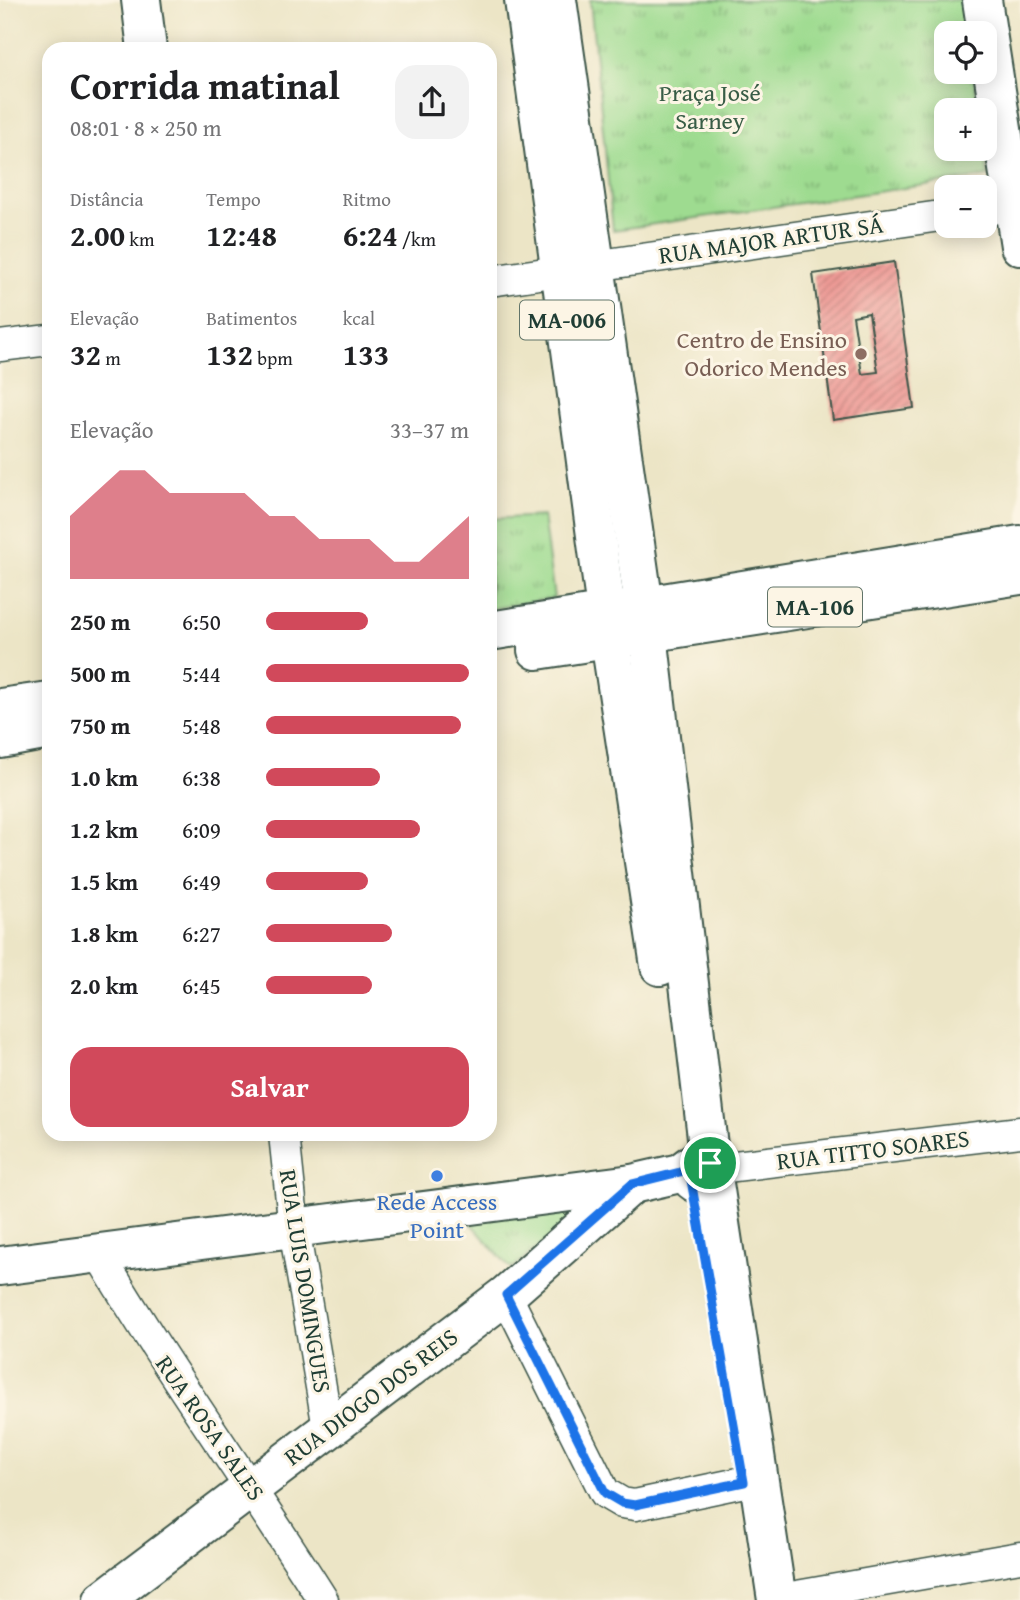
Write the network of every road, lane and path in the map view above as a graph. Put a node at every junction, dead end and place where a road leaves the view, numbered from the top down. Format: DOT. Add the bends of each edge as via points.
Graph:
graph roads {
  1 [pos="141,0"];
  2 [pos="524,0"];
  3 [pos="557,0"];
  4 [pos="982,0"];
  5 [pos="146,42"];
  6 [pos="1007,207"];
  7 [pos="934,217"];
  8 [pos="1020,246"];
  9 [pos="578,268"];
  10 [pos="497,280"];
  11 [pos="42,341"];
  12 [pos="0,346"];
  13 [pos="1020,545"];
  14 [pos="1020,575"];
  15 [pos="627,623"];
  16 [pos="497,631"];
  17 [pos="497,655"];
  18 [pos="42,702"];
  19 [pos="0,708"];
  20 [pos="42,731"];
  21 [pos="0,739"];
  22 [pos="1020,1132"];
  23 [pos="285,1141"];
  24 [pos="701,1171"];
  25 [pos="632,1184"];
  26 [pos="294,1229"];
  27 [pos="99,1254"];
  28 [pos="0,1266"];
  29 [pos="506,1295"];
  30 [pos="328,1427"];
  31 [pos="744,1482"];
  32 [pos="252,1488"];
  33 [pos="1020,1557"];
  34 [pos="103,1600"];
  35 [pos="323,1600"];
  36 [pos="757,1600"];
  37 [pos="776,1600"];
  1 -- 5 [label="main road"];
  2 -- 9 [label="main road, MA-006"];
  3 -- 9 [label="main road, MA-006"];
  4 -- 6 [label="main road"];
  6 -- 8 [label="main road"];
  7 -- 9 [label="street, RUA MAJOR ARTUR SÁ"];
  9 -- 10 [label="street, RUA MAJOR ARTUR SÁ"];
  9 -- 15 [label="main road, MA-006"];
  11 -- 12 [label="street"];
  13 -- 15 [label="main road, MA-106"];
  14 -- 15 [label="main road, MA-106"];
  15 -- 16 [label="main road, MA-106"];
  15 -- 17 [label="main road, MA-106"];
  15 -- 24 [label="main road"];
  18 -- 19 [label="main road"];
  20 -- 21 [label="main road"];
  22 -- 24 [label="street, RUA TITTO SOARES"];
  23 -- 26 [label="street, RUA LUIS DOMINGUES"];
  24 -- 25 [label="main road"];
  24 -- 31 [label="main road"];
  24 -- 37 [label="main road"];
  25 -- 26 [label="main road"];
  25 -- 29 [label="main road, RUA DIOGO DOS REIS"];
  26 -- 27 [label="main road"];
  26 -- 30 [label="street, RUA LUIS DOMINGUES"];
  27 -- 28 [label="main road"];
  27 -- 32 [label="street, RUA ROSA SALES" via="151,1342"];
  29 -- 30 [label="main road, RUA DIOGO DOS REIS"];
  29 -- 31 [label="street" via="605,1493 635,1505"];
  30 -- 32 [label="main road, RUA DIOGO DOS REIS"];
  31 -- 36 [label="main road"];
  32 -- 34 [label="main road, RUA DIOGO DOS REIS"];
  32 -- 35 [label="street, RUA ROSA SALES"];
  33 -- 37 [label="street"];
}
